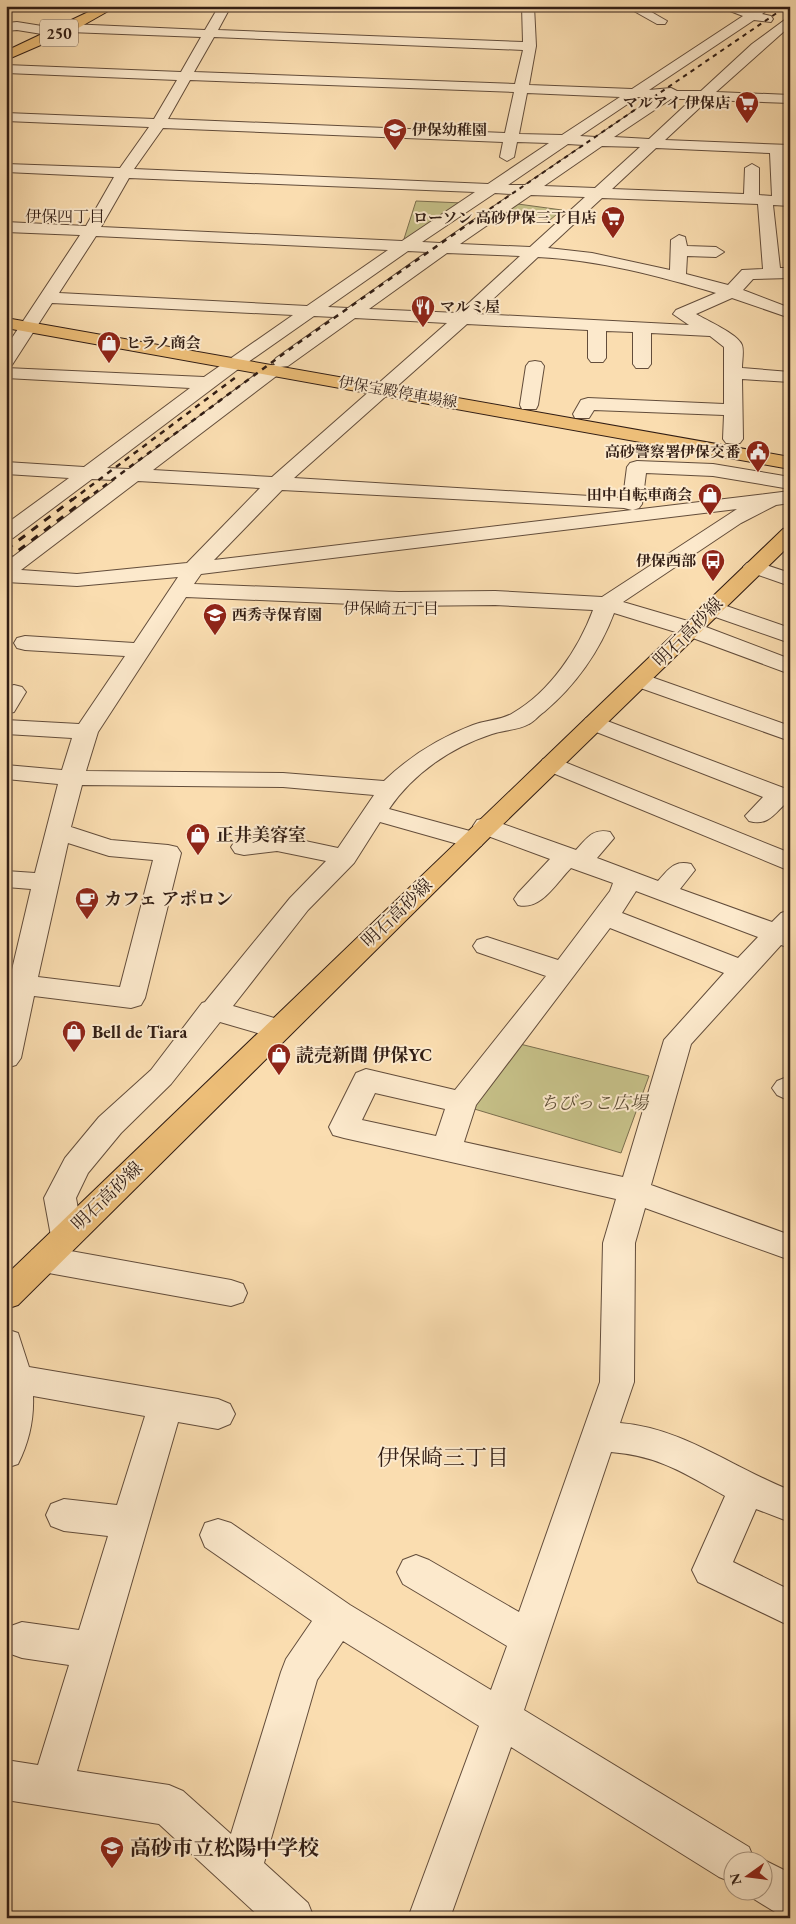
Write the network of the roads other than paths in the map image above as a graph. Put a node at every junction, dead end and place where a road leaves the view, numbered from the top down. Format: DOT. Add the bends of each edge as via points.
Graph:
graph roads {
  1 [pos="90,6"];
  2 [pos="111,6"];
  3 [pos="224,6"];
  4 [pos="515,6"];
  5 [pos="631,6"];
  6 [pos="723,6"];
  7 [pos="766,6"];
  8 [pos="544,7"];
  9 [pos="529,8"];
  10 [pos="752,16"];
  11 [pos="663,17"];
  12 [pos="785,22"];
  13 [pos="6,27"];
  14 [pos="69,28"];
  15 [pos="42,30"];
  16 [pos="210,34"];
  17 [pos="6,44"];
  18 [pos="530,46"];
  19 [pos="757,46"];
  20 [pos="782,48"];
  21 [pos="730,53"];
  22 [pos="6,56"];
  23 [pos="6,69"];
  24 [pos="184,76"];
  25 [pos="691,79"];
  26 [pos="522,89"];
  27 [pos="632,94"];
  28 [pos="668,95"];
  29 [pos="703,97"];
  30 [pos="790,99"];
  31 [pos="6,117"];
  32 [pos="158,124"];
  33 [pos="510,139"];
  34 [pos="565,139"];
  35 [pos="600,141"];
  36 [pos="652,144"];
  37 [pos="708,146"];
  38 [pos="784,149"];
  39 [pos="709,162"];
  40 [pos="6,168"];
  41 [pos="748,172"];
  42 [pos="124,173"];
  43 [pos="498,185"];
  44 [pos="527,191"];
  45 [pos="598,193"];
  46 [pos="686,197"];
  47 [pos="772,200"];
  48 [pos="6,227"];
  49 [pos="91,231"];
  50 [pos="683,232"];
  51 [pos="405,246"];
  52 [pos="445,247"];
  53 [pos="534,252"];
  54 [pos="716,252"];
  55 [pos="772,272"];
  56 [pos="790,273"];
  57 [pos="678,278"];
  58 [pos="731,292"];
  59 [pos="48,298"];
  60 [pos="311,311"];
  61 [pos="6,313"];
  62 [pos="352,313"];
  63 [pos="790,313"];
  64 [pos="462,319"];
  65 [pos="32,322"];
  66 [pos="537,322"];
  67 [pos="6,323"];
  68 [pos="597,325"];
  69 [pos="642,328"];
  70 [pos="714,331"];
  71 [pos="533,340"];
  72 [pos="597,358"];
  73 [pos="637,359"];
  74 [pos="240,360"];
  75 [pos="6,362"];
  76 [pos="278,366"];
  77 [pos="535,366"];
  78 [pos="6,373"];
  79 [pos="733,373"];
  80 [pos="790,377"];
  81 [pos="208,383"];
  82 [pos="387,386"];
  83 [pos="529,405"];
  84 [pos="733,410"];
  85 [pos="582,414"];
  86 [pos="732,439"];
  87 [pos="790,450"];
  88 [pos="790,464"];
  89 [pos="6,468"];
  90 [pos="88,473"];
  91 [pos="133,475"];
  92 [pos="790,483"];
  93 [pos="276,484"];
  94 [pos="780,498"];
  95 [pos="635,509"];
  96 [pos="790,533"];
  97 [pos="6,534"];
  98 [pos="195,567"];
  99 [pos="754,567"];
  100 [pos="6,574"];
  101 [pos="790,580"];
  102 [pos="178,590"];
  103 [pos="606,604"];
  104 [pos="712,608"];
  105 [pos="690,629"];
  106 [pos="790,636"];
  107 [pos="41,638"];
  108 [pos="140,650"];
  109 [pos="790,667"];
  110 [pos="640,680"];
  111 [pos="594,724"];
  112 [pos="6,727"];
  113 [pos="86,732"];
  114 [pos="790,734"];
  115 [pos="552,764"];
  116 [pos="6,772"];
  117 [pos="71,778"];
  118 [pos="390,789"];
  119 [pos="785,797"];
  120 [pos="375,813"];
  121 [pos="758,816"];
  122 [pos="59,832"];
  123 [pos="479,833"];
  124 [pos="601,838"];
  125 [pos="244,847"];
  126 [pos="345,857"];
  127 [pos="573,859"];
  128 [pos="790,863"];
  129 [pos="682,870"];
  130 [pos="628,879"];
  131 [pos="6,880"];
  132 [pos="46,882"];
  133 [pos="663,892"];
  134 [pos="527,899"];
  135 [pos="605,916"];
  136 [pos="785,930"];
  137 [pos="487,946"];
  138 [pos="742,970"];
  139 [pos="564,972"];
  140 [pos="24,984"];
  141 [pos="212,1010"];
  142 [pos="278,1029"];
  143 [pos="6,1058"];
  144 [pos="462,1102"];
  145 [pos="447,1149"];
  146 [pos="633,1191"];
  147 [pos="67,1236"];
  148 [pos="790,1248"];
  149 [pos="43,1259"];
  150 [pos="231,1293"];
  151 [pos="6,1296"];
  152 [pos="6,1343"];
  153 [pos="16,1379"];
  154 [pos="165,1406"];
  155 [pos="218,1414"];
  156 [pos="598,1436"];
  157 [pos="6,1453"];
  158 [pos="746,1489"];
  159 [pos="790,1506"];
  160 [pos="64,1515"];
  161 [pos="130,1523"];
  162 [pos="218,1535"];
  163 [pos="416,1572"];
  164 [pos="790,1609"];
  165 [pos="337,1617"];
  166 [pos="529,1638"];
  167 [pos="22,1640"];
  168 [pos="93,1650"];
  169 [pos="501,1719"];
  170 [pos="6,1780"];
  171 [pos="52,1787"];
  172 [pos="724,1856"];
  173 [pos="241,1870"];
  174 [pos="774,1887"];
  175 [pos="790,1897"];
  176 [pos="293,1918"];
  177 [pos="429,1918"];
  1 -- 15 [label="main road, 250"];
  2 -- 14 [label="main road, 250"];
  3 -- 16 [label="street"];
  4 -- 9 [label="street"];
  5 -- 11 [label="street" via="649,15"];
  6 -- 10 [label="street" via="743,10"];
  7 -- 10 [label="street"];
  8 -- 9 [label="street"];
  9 -- 18 [label="street"];
  10 -- 12 [label="street"];
  10 -- 27 [label="street"];
  12 -- 19 [label="street"];
  12 -- 21 [label="street"];
  13 -- 15 [label="street"];
  14 -- 16 [label="street"];
  14 -- 22 [label="main road, 250"];
  15 -- 17 [label="main road, 250"];
  16 -- 18 [label="street"];
  16 -- 24 [label="street"];
  18 -- 26 [label="street"];
  19 -- 20 [label="street"];
  19 -- 29 [label="street"];
  23 -- 24 [label="street"];
  24 -- 26 [label="street"];
  24 -- 32 [label="street"];
  25 -- 28 [label="street"];
  26 -- 27 [label="street"];
  26 -- 33 [label="street"];
  27 -- 28 [label="street"];
  27 -- 34 [label="street"];
  28 -- 29 [label="street"];
  28 -- 35 [label="street"];
  29 -- 30 [label="street"];
  29 -- 36 [label="street"];
  31 -- 32 [label="street"];
  32 -- 33 [label="street"];
  32 -- 42 [label="street"];
  33 -- 34 [label="street"];
  33 -- 43 [label="street"];
  34 -- 35 [label="street"];
  34 -- 43 [label="street"];
  35 -- 36 [label="street"];
  35 -- 44 [label="street"];
  36 -- 37 [label="street"];
  36 -- 45 [label="street"];
  37 -- 38 [label="street"];
  37 -- 39 [label="street"];
  38 -- 47 [label="street"];
  40 -- 42 [label="street"];
  41 -- 47 [label="street"];
  42 -- 43 [label="street"];
  42 -- 49 [label="street"];
  43 -- 44 [label="street"];
  43 -- 51 [label="street"];
  44 -- 45 [label="street"];
  44 -- 52 [label="street"];
  45 -- 46 [label="street"];
  45 -- 53 [label="street"];
  46 -- 47 [label="street"];
  46 -- 50 [label="street"];
  47 -- 55 [label="street"];
  48 -- 49 [label="street"];
  49 -- 51 [label="street"];
  49 -- 59 [label="street"];
  50 -- 54 [label="street"];
  50 -- 57 [label="street"];
  51 -- 52 [label="street"];
  51 -- 60 [label="street"];
  52 -- 53 [label="street"];
  52 -- 62 [label="street"];
  53 -- 57 [label="street" via="592,258"];
  53 -- 64 [label="street"];
  55 -- 56 [label="street"];
  55 -- 58 [label="street" via="748,274 743,283"];
  57 -- 58 [label="street"];
  58 -- 63 [label="street" via="768,308"];
  58 -- 70 [label="street" via="682,314"];
  59 -- 60 [label="street"];
  59 -- 65 [label="street"];
  60 -- 62 [label="street"];
  60 -- 74 [label="street"];
  61 -- 65 [label="main road, 伊保宝殿停車場線"];
  62 -- 64 [label="street"];
  62 -- 76 [label="street"];
  64 -- 66 [label="street"];
  64 -- 82 [label="street"];
  65 -- 67 [label="main road, 伊保宝殿停車場線"];
  65 -- 74 [label="main road, 伊保宝殿停車場線"];
  65 -- 75 [label="street"];
  66 -- 68 [label="street"];
  66 -- 71 [label="street"];
  68 -- 69 [label="street"];
  68 -- 72 [label="street"];
  69 -- 70 [label="street"];
  69 -- 73 [label="street"];
  70 -- 79 [label="street" via="733,345"];
  74 -- 76 [label="main road, 伊保宝殿停車場線"];
  74 -- 81 [label="street"];
  76 -- 82 [label="main road, 伊保宝殿停車場線"];
  76 -- 91 [label="street"];
  77 -- 83 [label="street"];
  78 -- 81 [label="street"];
  79 -- 80 [label="street"];
  79 -- 84 [label="street"];
  81 -- 90 [label="street"];
  82 -- 83 [label="main road, 伊保宝殿停車場線"];
  82 -- 88 [label="main road, 伊保宝殿停車場線"];
  82 -- 93 [label="street"];
  83 -- 85 [label="main road, 伊保宝殿停車場線"];
  84 -- 85 [label="street" via="588,404"];
  84 -- 86 [label="street"];
  85 -- 86 [label="main road, 伊保宝殿停車場線"];
  86 -- 87 [label="main road, 伊保宝殿停車場線"];
  89 -- 90 [label="street"];
  90 -- 91 [label="street"];
  90 -- 97 [label="street"];
  91 -- 93 [label="street"];
  91 -- 100 [label="street"];
  92 -- 95 [label="street" via="713,470 637,467"];
  93 -- 95 [label="street"];
  93 -- 98 [label="street"];
  94 -- 95 [label="street"];
  94 -- 103 [label="street" via="734,519"];
  95 -- 98 [label="street"];
  96 -- 99 [label="main road, 明石高砂線"];
  98 -- 100 [label="street" via="83,580"];
  98 -- 102 [label="street"];
  99 -- 101 [label="street"];
  99 -- 104 [label="main road, 明石高砂線"];
  102 -- 103 [label="street"];
  102 -- 108 [label="street"];
  103 -- 105 [label="street"];
  103 -- 118 [label="street" via="594,638 558,688 520,719 444,747 415,765"];
  104 -- 105 [label="main road, 明石高砂線"];
  104 -- 106 [label="street"];
  105 -- 109 [label="street"];
  105 -- 110 [label="main road, 明石高砂線"];
  107 -- 108 [label="street"];
  108 -- 113 [label="street"];
  110 -- 111 [label="main road, 明石高砂線"];
  110 -- 114 [label="street" via="710,706 731,710"];
  111 -- 115 [label="main road, 明石高砂線"];
  111 -- 119 [label="street"];
  112 -- 113 [label="street"];
  113 -- 117 [label="street"];
  115 -- 123 [label="main road, 明石高砂線"];
  115 -- 128 [label="street"];
  116 -- 117 [label="street"];
  117 -- 118 [label="street" via="283,780"];
  117 -- 122 [label="street"];
  118 -- 120 [label="street"];
  119 -- 121 [label="street"];
  120 -- 123 [label="street"];
  120 -- 126 [label="street"];
  122 -- 132 [label="street"];
  122 -- 140 [label="street" via="109,848 168,853 131,998"];
  123 -- 127 [label="street"];
  123 -- 142 [label="main road, 明石高砂線"];
  124 -- 127 [label="street"];
  125 -- 126 [label="street" via="277,843"];
  126 -- 141 [label="street" via="298,904"];
  127 -- 130 [label="street"];
  127 -- 134 [label="street"];
  129 -- 133 [label="street"];
  130 -- 133 [label="street"];
  130 -- 135 [label="street"];
  131 -- 132 [label="street"];
  132 -- 140 [label="street"];
  133 -- 136 [label="street"];
  135 -- 138 [label="street"];
  135 -- 139 [label="street"];
  136 -- 138 [label="street"];
  137 -- 139 [label="street"];
  138 -- 146 [label="street" via="678,1040"];
  139 -- 144 [label="street"];
  140 -- 143 [label="street"];
  141 -- 142 [label="street"];
  141 -- 147 [label="street" via="161,1076 110,1125 76,1166 60,1198"];
  142 -- 147 [label="main road, 明石高砂線"];
  144 -- 145 [label="street"];
  144 -- 145 [label="street" via="366,1080 344,1127"];
  145 -- 146 [label="street"];
  146 -- 148 [label="street"];
  146 -- 156 [label="street" via="619,1243 617,1382"];
  147 -- 149 [label="main road, 明石高砂線"];
  149 -- 150 [label="street" via="201,1276"];
  149 -- 151 [label="main road, 明石高砂線"];
  152 -- 153 [label="street"];
  153 -- 154 [label="street"];
  153 -- 157 [label="street" via="18,1405"];
  154 -- 155 [label="street"];
  154 -- 161 [label="street"];
  156 -- 158 [label="street" via="632,1439 674,1450"];
  156 -- 166 [label="street"];
  158 -- 159 [label="street"];
  158 -- 164 [label="street" via="712,1570"];
  160 -- 161 [label="street"];
  161 -- 168 [label="street"];
  162 -- 165 [label="street"];
  163 -- 166 [label="street"];
  165 -- 169 [label="street"];
  165 -- 173 [label="street" via="300,1672"];
  166 -- 169 [label="street"];
  167 -- 168 [label="street"];
  168 -- 171 [label="street"];
  169 -- 172 [label="street"];
  169 -- 177 [label="street"];
  170 -- 171 [label="street"];
  171 -- 173 [label="street" via="168,1805"];
  173 -- 176 [label="street"];
  174 -- 175 [label="street"];
}
